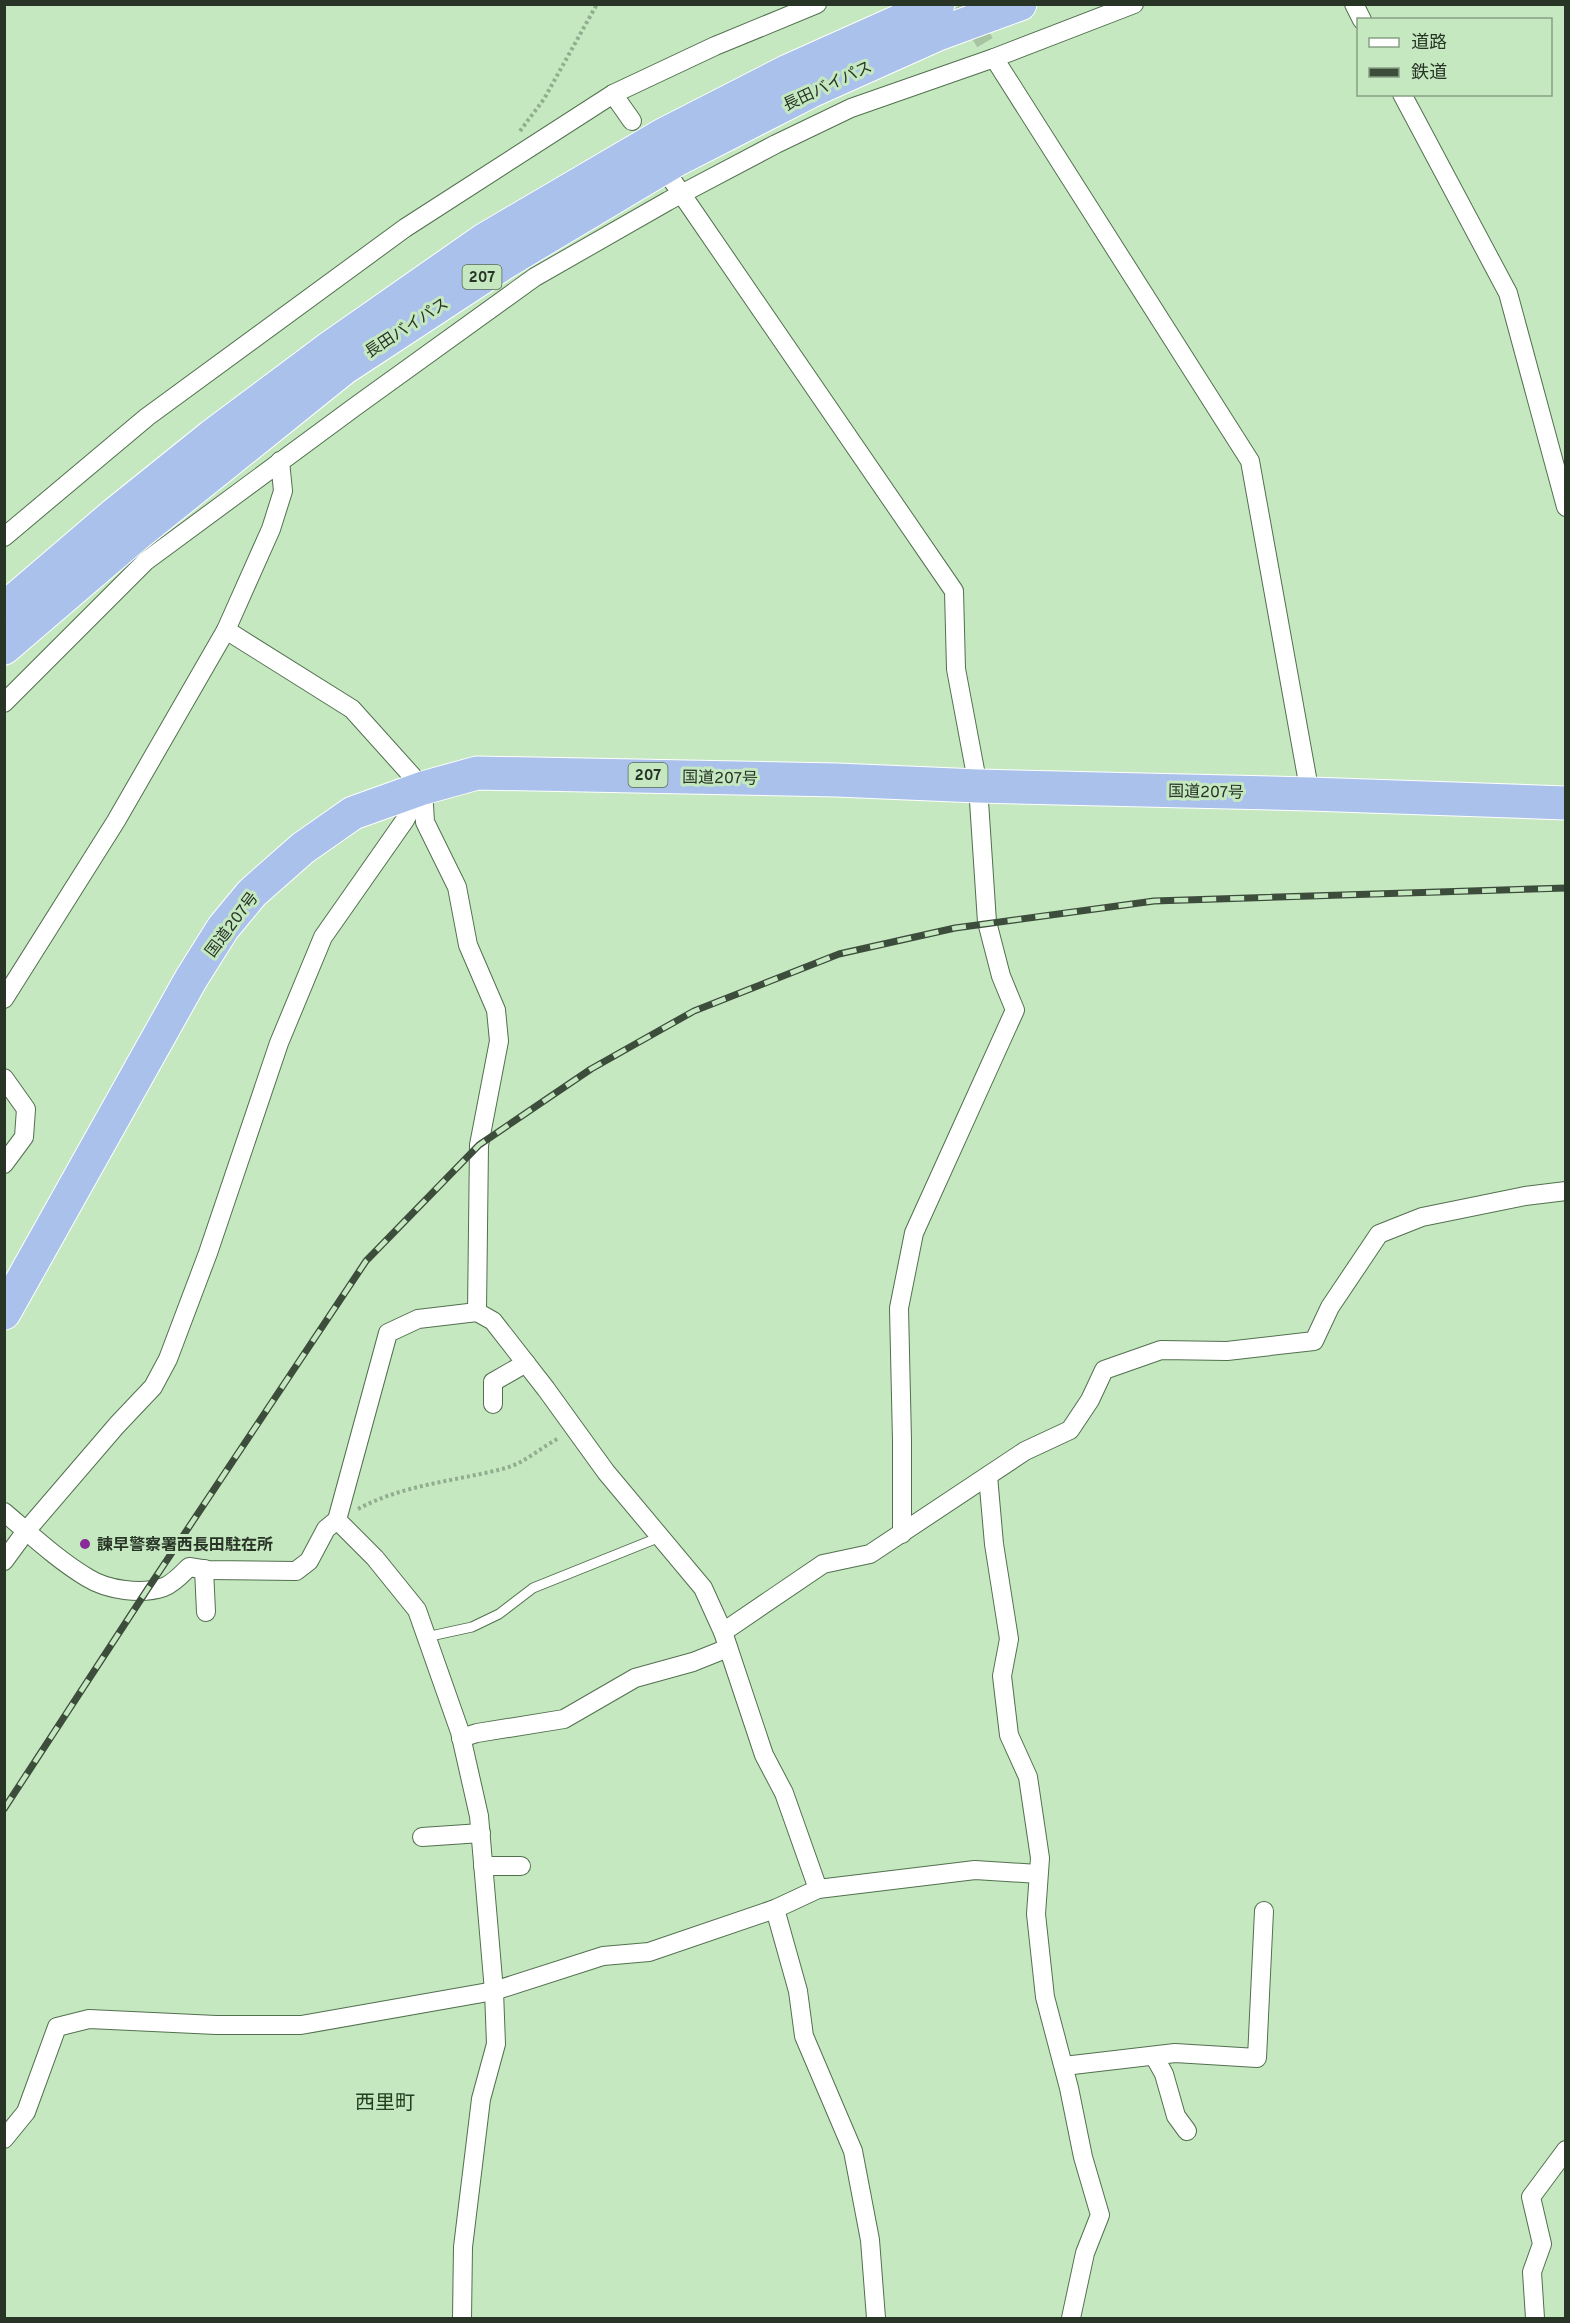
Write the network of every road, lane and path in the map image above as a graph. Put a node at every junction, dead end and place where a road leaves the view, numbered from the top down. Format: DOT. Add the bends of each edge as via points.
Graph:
graph roads {
  1 [pos="597,4"];
  2 [pos="817,4"];
  3 [pos="938,4"];
  4 [pos="1020,4"];
  5 [pos="1134,4"];
  6 [pos="1354,4"];
  7 [pos="1361,18"];
  8 [pos="994,58"];
  9 [pos="613,94"];
  10 [pos="1403,96"];
  11 [pos="632,121"];
  12 [pos="518,134"];
  13 [pos="677,187"];
  14 [pos="280,461"];
  15 [pos="1566,507"];
  16 [pos="4,537"];
  17 [pos="4,609"];
  18 [pos="226,630"];
  19 [pos="4,648"];
  20 [pos="4,703"];
  21 [pos="978,786"];
  22 [pos="423,788"];
  23 [pos="1310,794"];
  24 [pos="1566,803"];
  25 [pos="4,999"];
  26 [pos="4,1078"];
  27 [pos="4,1164"];
  28 [pos="1566,1191"];
  29 [pos="4,1312"];
  30 [pos="477,1312"];
  31 [pos="526,1363"];
  32 [pos="493,1404"];
  33 [pos="575,1428"];
  34 [pos="988,1476"];
  35 [pos="4,1512"];
  36 [pos="337,1520"];
  37 [pos="26,1531"];
  38 [pos="902,1534"];
  39 [pos="660,1537"];
  40 [pos="4,1561"];
  41 [pos="204,1569"];
  42 [pos="206,1612"];
  43 [pos="426,1637"];
  44 [pos="725,1640"];
  45 [pos="461,1738"];
  46 [pos="481,1833"];
  47 [pos="422,1837"];
  48 [pos="483,1866"];
  49 [pos="521,1866"];
  50 [pos="1038,1874"];
  51 [pos="818,1889"];
  52 [pos="776,1909"];
  53 [pos="1264,1911"];
  54 [pos="494,1991"];
  55 [pos="1154,2056"];
  56 [pos="1064,2066"];
  57 [pos="1187,2131"];
  58 [pos="4,2139"];
  59 [pos="1566,2150"];
  60 [pos="462,2319"];
  61 [pos="876,2319"];
  62 [pos="1071,2319"];
  63 [pos="1535,2319"];
  1 -- 12 [label="path" via="544,99"];
  2 -- 9 [label="street"];
  3 -- 17 [label="highway, 長田バイパス / 207" via="788,71 663,135 484,240 212,436"];
  4 -- 19 [label="highway, 長田バイパス / 207" via="938,34 811,91 676,160 507,261 344,368"];
  5 -- 8 [label="street"];
  6 -- 7 [label="street"];
  8 -- 13 [label="street" via="851,108"];
  8 -- 23 [label="street" via="1250,460"];
  9 -- 11 [label="street"];
  9 -- 16 [label="street" via="405,228 309,296 147,417"];
  10 -- 15 [label="street" via="1508,293"];
  13 -- 14 [label="street" via="535,277"];
  13 -- 21 [label="street" via="954,591 956,669"];
  14 -- 18 [label="street" via="283,491 271,529"];
  14 -- 20 [label="street" via="146,561"];
  18 -- 22 [label="street" via="352,709"];
  18 -- 25 [label="street" via="116,821"];
  21 -- 22 [label="highway, 国道207号 / 207" via="477,773"];
  21 -- 23 [label="highway, 国道207号 / 207"];
  21 -- 38 [label="street" via="987,922 1001,976 1015,1010 914,1233 898,1308"];
  22 -- 29 [label="highway, 国道207号 / 207" via="353,813 320,836 252,893 223,928"];
  22 -- 30 [label="street" via="425,822 457,887 468,945 496,1010 499,1041 479,1145"];
  22 -- 37 [label="street" via="323,938 279,1043 168,1359 153,1387"];
  23 -- 24 [label="highway, 国道207号 / 207"];
  26 -- 27 [label="street" via="26,1109 24,1137"];
  28 -- 34 [label="street" via="1422,1217 1379,1234 1330,1307 1314,1341 1227,1351 1161,1350 1104,1370 1070,1430 1025,1451"];
  30 -- 31 [label="street" via="493,1321"];
  30 -- 36 [label="street" via="418,1319 388,1334"];
  31 -- 32 [label="street" via="493,1382"];
  31 -- 33 [label="street"];
  33 -- 36 [label="path" via="508,1467 380,1497"];
  33 -- 39 [label="street"];
  34 -- 38 [label="street"];
  34 -- 50 [label="street" via="1009,1639 1002,1676 1009,1735 1028,1777 1040,1858"];
  35 -- 37 [label="street"];
  36 -- 41 [label="street" via="326,1529 309,1561 296,1570"];
  36 -- 43 [label="street" via="375,1558 417,1610"];
  37 -- 40 [label="street"];
  37 -- 41 [label="street" via="88,1579 114,1588 164,1587 189,1567"];
  38 -- 44 [label="street" via="870,1554 823,1564"];
  39 -- 43 [label="lane" via="533,1588 499,1614 472,1627"];
  39 -- 44 [label="street" via="703,1588"];
  41 -- 42 [label="street"];
  43 -- 45 [label="street"];
  44 -- 45 [label="street" via="693,1662 635,1678 564,1719"];
  44 -- 51 [label="street" via="764,1755 784,1793"];
  45 -- 46 [label="street"];
  46 -- 47 [label="street"];
  46 -- 48 [label="street"];
  48 -- 49 [label="street"];
  48 -- 54 [label="street"];
  50 -- 51 [label="street" via="975,1870"];
  50 -- 56 [label="street" via="1036,1914 1045,1997"];
  51 -- 52 [label="street"];
  52 -- 54 [label="street" via="649,1952 603,1956"];
  52 -- 61 [label="street" via="798,1991 804,2036 853,2151 870,2240"];
  53 -- 55 [label="street" via="1257,2058 1175,2053"];
  54 -- 58 [label="street" via="301,2025 89,2019 57,2027 26,2112"];
  54 -- 60 [label="street" via="496,2044 481,2098 463,2247"];
  55 -- 56 [label="street"];
  55 -- 57 [label="street" via="1164,2074 1176,2116"];
  56 -- 62 [label="street" via="1100,2215 1085,2253"];
  59 -- 63 [label="street" via="1531,2198 1542,2244 1532,2272"];
}
